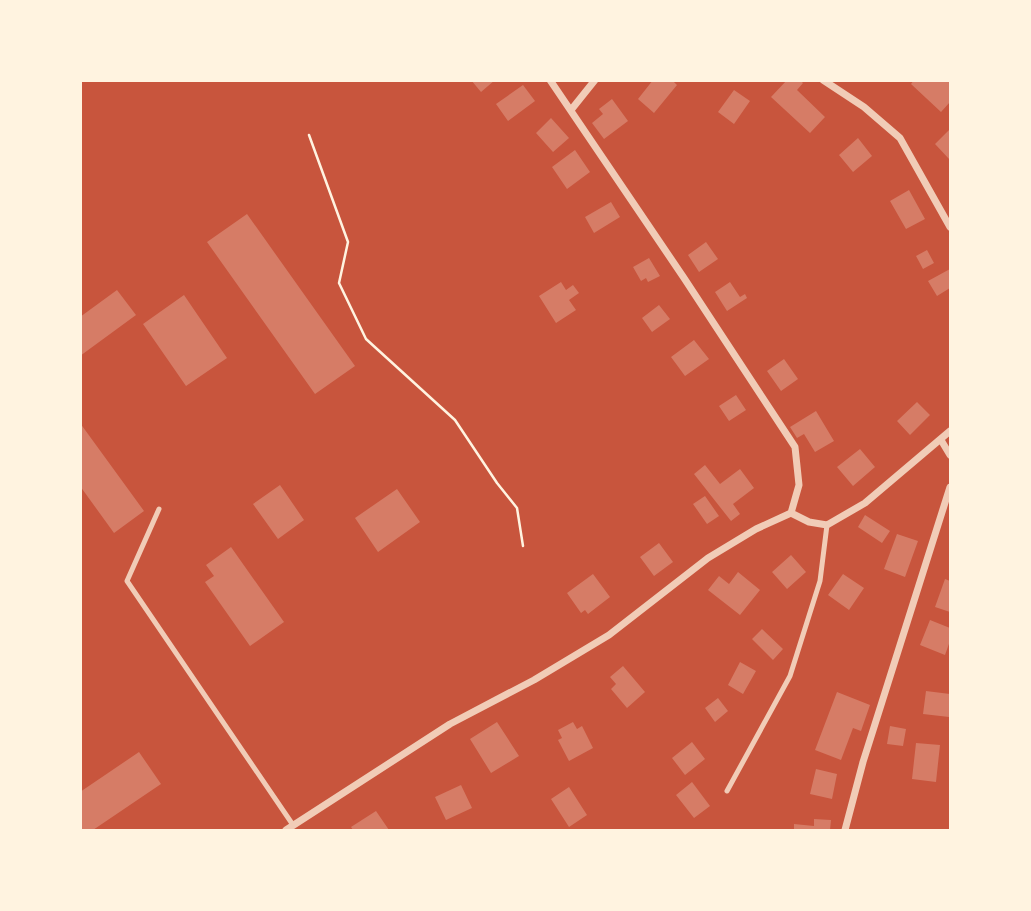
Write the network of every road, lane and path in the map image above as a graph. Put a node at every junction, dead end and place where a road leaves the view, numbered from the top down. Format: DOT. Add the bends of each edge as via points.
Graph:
graph roads {
  1 [pos="550,80"];
  2 [pos="595,80"];
  3 [pos="823,80"];
  4 [pos="571,110"];
  5 [pos="309,135"];
  6 [pos="950,227"];
  7 [pos="950,431"];
  8 [pos="941,440"];
  9 [pos="950,455"];
  10 [pos="950,487"];
  11 [pos="159,509"];
  12 [pos="791,513"];
  13 [pos="827,524"];
  14 [pos="523,546"];
  15 [pos="727,791"];
  16 [pos="290,828"];
  17 [pos="845,831"];
  1 -- 4 [label="street"];
  2 -- 4 [label="street"];
  3 -- 6 [label="street" via="900,138"];
  4 -- 12 [label="street" via="795,447 799,485"];
  5 -- 14 [label="path" via="348,242 339,283 366,339 455,420 517,508"];
  7 -- 8 [label="street"];
  8 -- 9 [label="street"];
  8 -- 13 [label="street" via="864,503"];
  10 -- 17 [label="street"];
  11 -- 16 [label="lane" via="127,581"];
  12 -- 13 [label="street"];
  12 -- 16 [label="street" via="708,558 609,635 450,724"];
  13 -- 15 [label="lane" via="820,581 790,676"];
}
